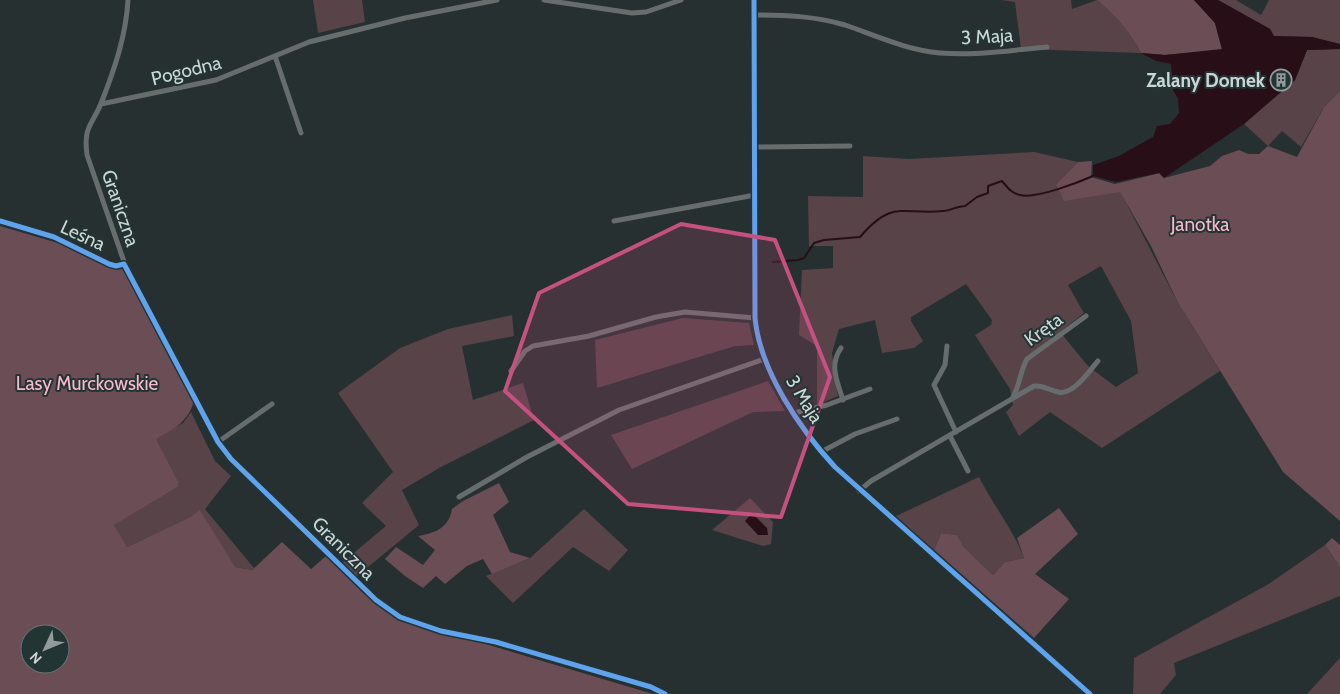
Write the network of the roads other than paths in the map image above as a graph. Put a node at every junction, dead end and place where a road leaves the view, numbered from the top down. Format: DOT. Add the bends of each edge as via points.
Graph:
graph roads {
  1 [pos="128,0"];
  2 [pos="497,0"];
  3 [pos="544,0"];
  4 [pos="681,0"];
  5 [pos="754,0"];
  6 [pos="754,15"];
  7 [pos="1047,47"];
  8 [pos="275,56"];
  9 [pos="101,104"];
  10 [pos="300,133"];
  11 [pos="850,146"];
  12 [pos="755,147"];
  13 [pos="755,195"];
  14 [pos="0,221"];
  15 [pos="614,221"];
  16 [pos="124,264"];
  17 [pos="1086,316"];
  18 [pos="755,318"];
  19 [pos="947,346"];
  20 [pos="841,348"];
  21 [pos="764,359"];
  22 [pos="1098,361"];
  23 [pos="511,371"];
  24 [pos="870,389"];
  25 [pos="1012,398"];
  26 [pos="843,400"];
  27 [pos="272,404"];
  28 [pos="794,413"];
  29 [pos="897,419"];
  30 [pos="956,432"];
  31 [pos="950,436"];
  32 [pos="218,442"];
  33 [pos="821,452"];
  34 [pos="968,471"];
  35 [pos="860,491"];
  36 [pos="459,497"];
  37 [pos="665,694"];
  38 [pos="1090,694"];
  1 -- 9 [label="street, Graniczna" via="127,25"];
  2 -- 8 [label="street, Pogodna" via="330,36"];
  3 -- 4 [label="street" via="632,13 646,12"];
  5 -- 6 [label="street, 3 Maja"];
  6 -- 7 [label="street, 3 Maja" via="802,16 844,25 900,45 940,53"];
  6 -- 12 [label="street, 3 Maja"];
  8 -- 9 [label="street, Pogodna" via="216,80"];
  8 -- 10 [label="street"];
  9 -- 16 [label="street, Graniczna" via="89,123 85,143"];
  11 -- 12 [label="street"];
  12 -- 13 [label="street, 3 Maja"];
  13 -- 15 [label="street"];
  13 -- 18 [label="street, 3 Maja"];
  14 -- 16 [label="street, Leśna" via="54,237 116,266"];
  16 -- 32 [label="street, Graniczna"];
  17 -- 25 [label="street, Kręta" via="1027,359"];
  18 -- 21 [label="street, 3 Maja"];
  18 -- 23 [label="street" via="684,312 656,317 590,336 533,346 525,351"];
  19 -- 30 [label="street" via="945,365 934,385"];
  20 -- 26 [label="street, 3 Maja" via="834,362 834,373"];
  21 -- 28 [label="street, 3 Maja"];
  21 -- 36 [label="street" via="620,410"];
  22 -- 25 [label="street" via="1068,392 1059,393 1038,386"];
  24 -- 26 [label="street, 3 Maja"];
  25 -- 30 [label="street"];
  26 -- 28 [label="street, 3 Maja"];
  27 -- 32 [label="street"];
  28 -- 33 [label="street, 3 Maja"];
  29 -- 33 [label="street, 3 Maja" via="855,434"];
  30 -- 31 [label="street"];
  31 -- 34 [label="street"];
  31 -- 35 [label="street" via="871,481"];
  32 -- 37 [label="street, Graniczna" via="231,459 350,576 400,617 651,687"];
  33 -- 35 [label="street, 3 Maja"];
  35 -- 38 [label="street, 3 Maja"];
}
